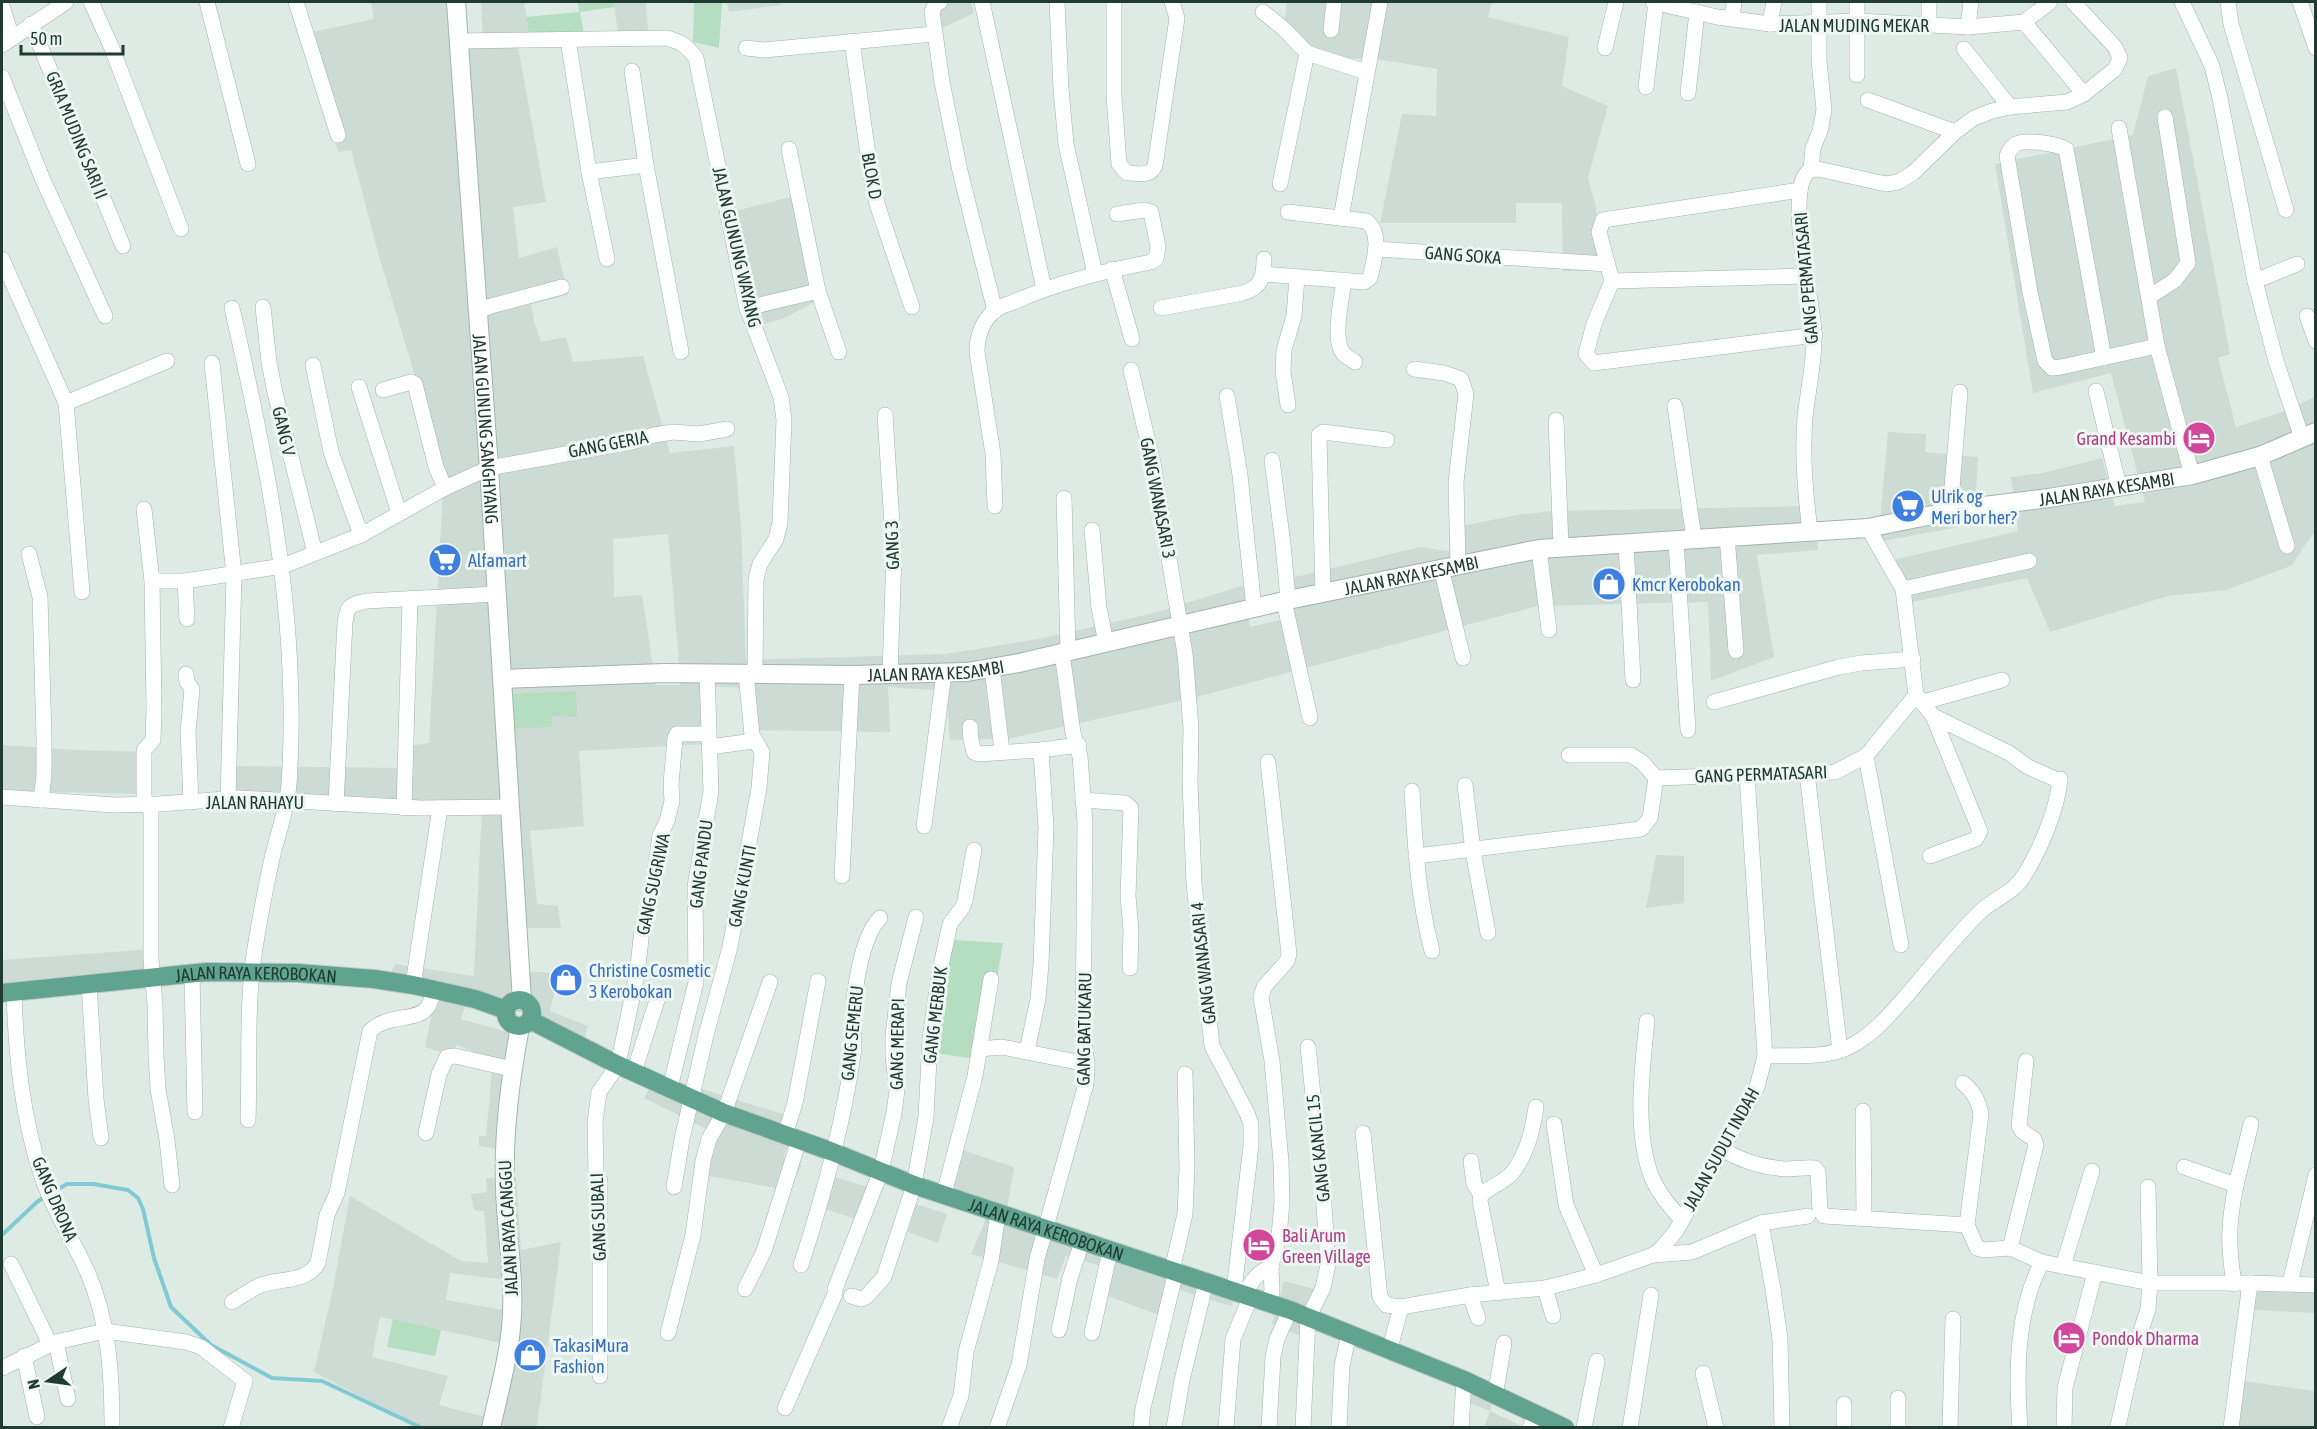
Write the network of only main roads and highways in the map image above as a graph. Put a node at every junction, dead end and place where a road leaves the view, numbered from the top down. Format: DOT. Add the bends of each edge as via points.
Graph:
graph roads {
  1 [pos="8,993"];
  2 [pos="506,1010"];
  3 [pos="525,1023"];
  4 [pos="1533,1421"];
  5 [pos="1565,1428"];
  1 -- 2 [label="main road, JALAN RAYA KEROBOKAN" via="192,974 298,973 413,985"];
  2 -- 3 [label="main road" via="511,1023"];
  2 -- 3 [label="main road" via="516,1001 530,1006 532,1016"];
  3 -- 4 [label="main road, JALAN RAYA KEROBOKAN" via="724,1113 998,1213 1044,1236 1082,1242 1174,1270 1204,1289 1250,1296 1290,1310 1307,1326 1347,1338 1392,1340"];
  4 -- 5 [label="main road, JALAN RAYA KEROBOKAN"];
}
